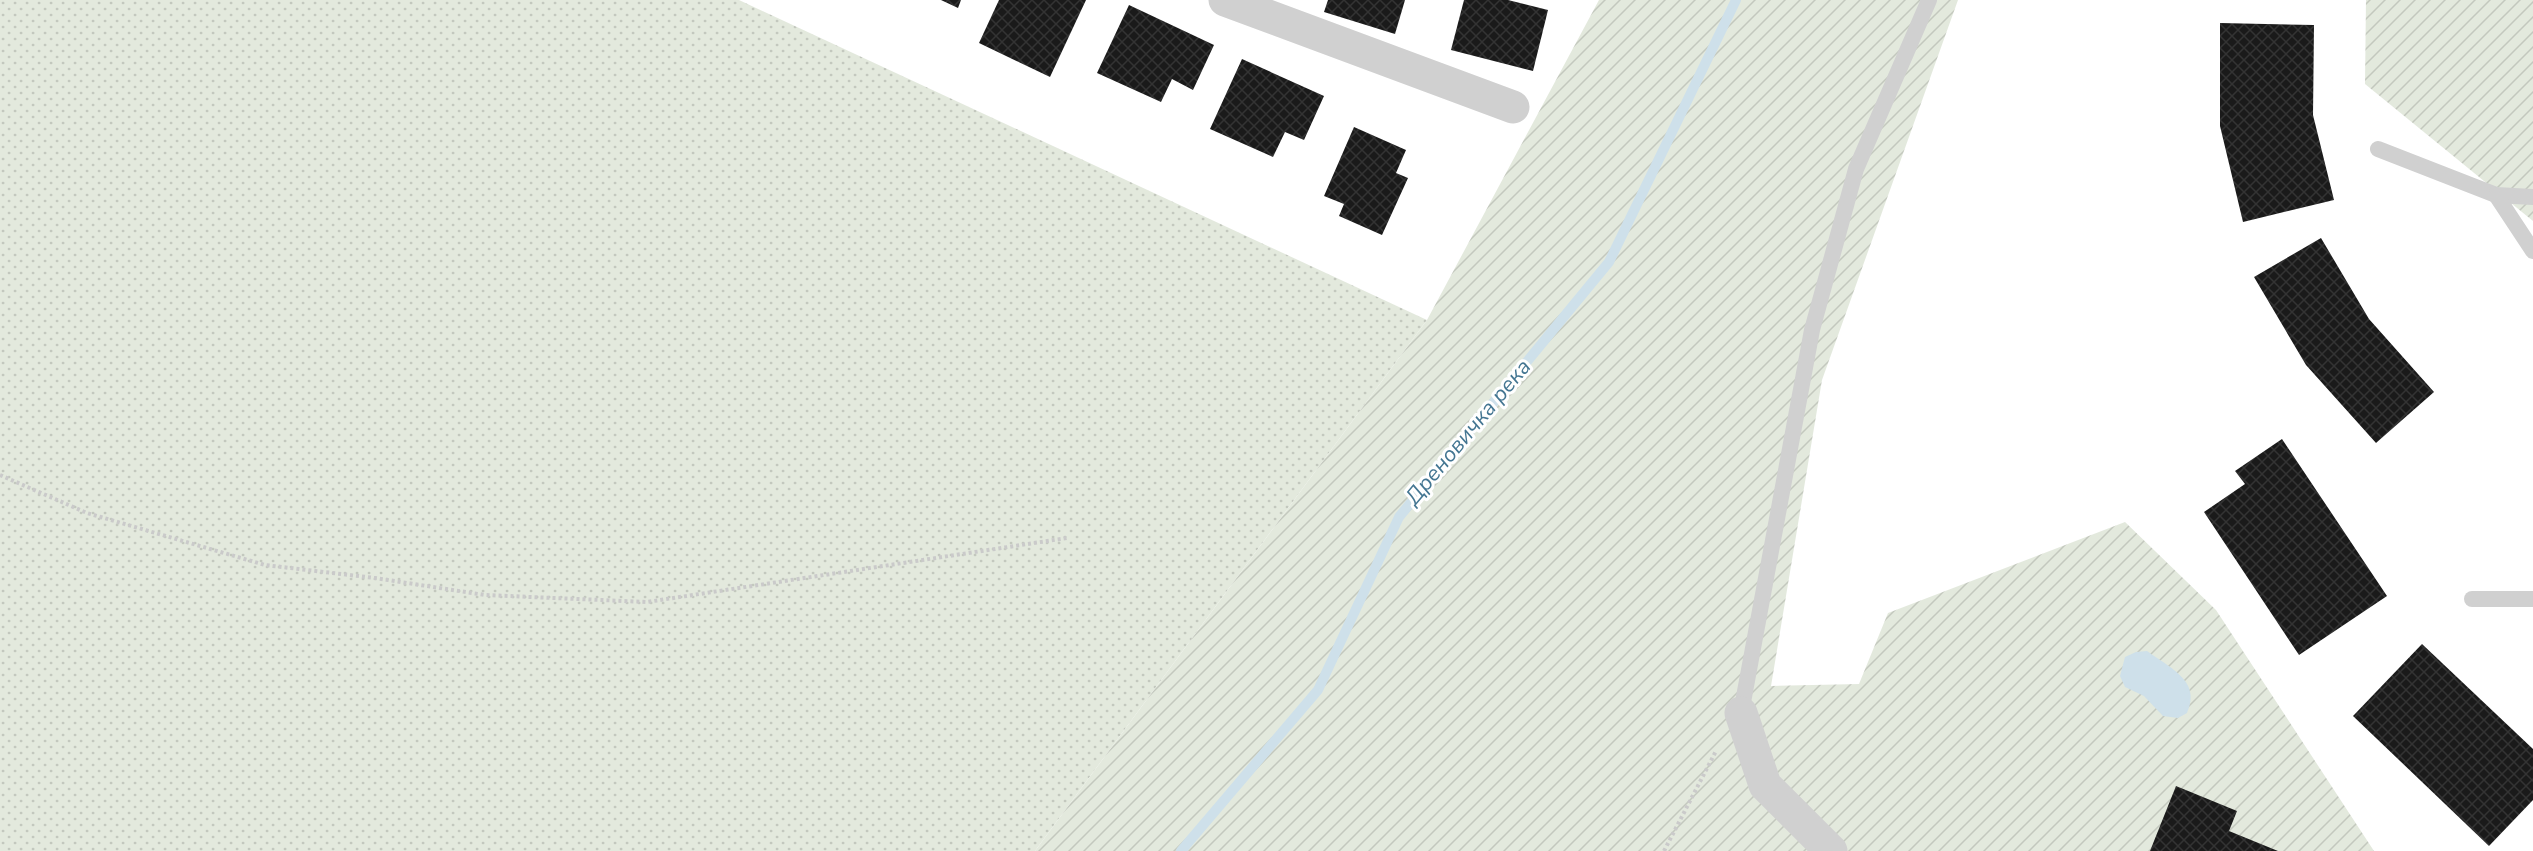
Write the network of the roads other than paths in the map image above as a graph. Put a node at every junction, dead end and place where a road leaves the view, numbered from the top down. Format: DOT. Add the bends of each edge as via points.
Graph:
graph roads {
  1 [pos="1225,0"];
  2 [pos="1929,0"];
  3 [pos="1513,106"];
  4 [pos="2378,148"];
  5 [pos="2496,195"];
  6 [pos="2533,197"];
  7 [pos="2533,251"];
  8 [pos="2533,598"];
  9 [pos="2472,599"];
  10 [pos="1741,713"];
  11 [pos="1831,851"];
  1 -- 3 [label="street"];
  2 -- 10 [label="lane" via="1856,169 1812,330"];
  4 -- 5 [label="lane"];
  5 -- 6 [label="lane"];
  5 -- 7 [label="lane"];
  8 -- 9 [label="lane"];
  10 -- 11 [label="street" via="1764,785"];
}
